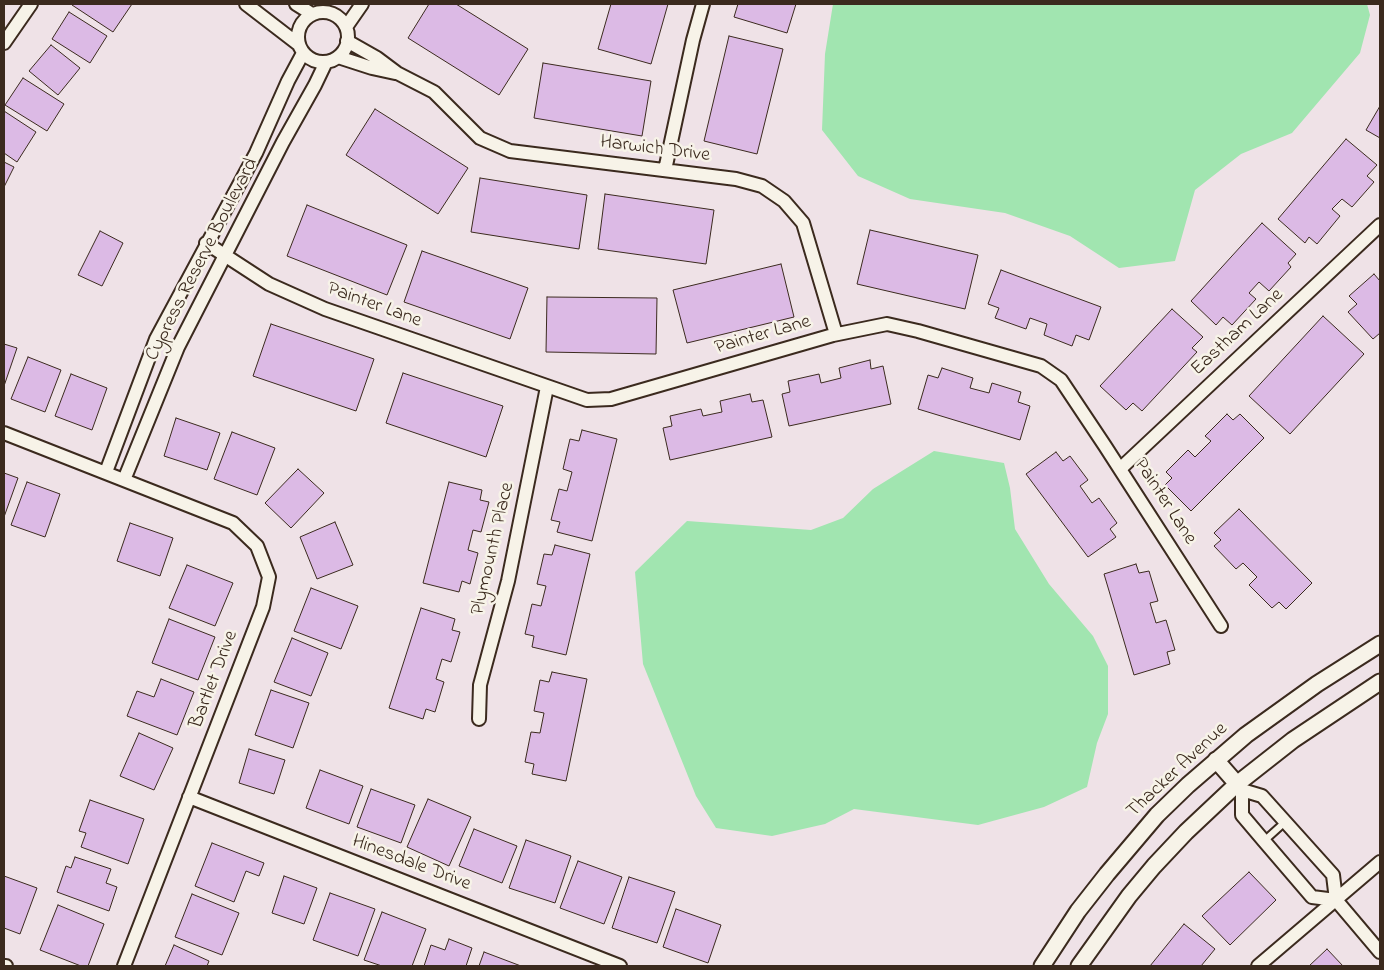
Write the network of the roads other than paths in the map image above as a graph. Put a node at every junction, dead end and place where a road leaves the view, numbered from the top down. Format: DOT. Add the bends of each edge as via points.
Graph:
graph roads {
  1 [pos="31,4"];
  2 [pos="246,4"];
  3 [pos="296,4"];
  4 [pos="362,4"];
  5 [pos="703,4"];
  6 [pos="328,8"];
  7 [pos="312,14"];
  8 [pos="346,27"];
  9 [pos="348,41"];
  10 [pos="4,43"];
  11 [pos="300,48"];
  12 [pos="338,57"];
  13 [pos="326,62"];
  14 [pos="398,73"];
  15 [pos="666,170"];
  16 [pos="1380,225"];
  17 [pos="206,243"];
  18 [pos="224,255"];
  19 [pos="836,334"];
  20 [pos="548,387"];
  21 [pos="4,433"];
  22 [pos="1120,469"];
  23 [pos="106,472"];
  24 [pos="124,480"];
  25 [pos="1221,626"];
  26 [pos="1380,644"];
  27 [pos="1380,682"];
  28 [pos="479,719"];
  29 [pos="1216,760"];
  30 [pos="1239,787"];
  31 [pos="189,797"];
  32 [pos="1285,822"];
  33 [pos="1264,841"];
  34 [pos="1380,862"];
  35 [pos="1336,900"];
  36 [pos="1380,952"];
  37 [pos="124,966"];
  38 [pos="620,966"];
  39 [pos="1042,966"];
  40 [pos="1079,966"];
  41 [pos="1258,966"];
  1 -- 10 [label="street"];
  2 -- 11 [label="street"];
  3 -- 7 [label="street"];
  4 -- 8 [label="street"];
  5 -- 15 [label="street"];
  6 -- 7 [label="street"];
  6 -- 8 [label="street"];
  7 -- 11 [label="street" via="303,21 298,32"];
  8 -- 9 [label="street"];
  9 -- 12 [label="street"];
  9 -- 14 [label="street, Harwich Drive"];
  11 -- 13 [label="street" via="309,59"];
  11 -- 17 [label="street, Cypress Reserve Boulevard" via="256,153"];
  12 -- 13 [label="street"];
  12 -- 14 [label="street, Harwich Drive"];
  13 -- 18 [label="street, Cypress Reserve Boulevard"];
  14 -- 15 [label="street, Harwich Drive" via="434,92 480,138 510,151"];
  15 -- 19 [label="street, Harwich Drive" via="744,181 762,186 784,201 803,223"];
  16 -- 22 [label="street, Eastham Lane"];
  17 -- 18 [label="street, Painter Lane"];
  17 -- 23 [label="street, Cypress Reserve Boulevard" via="156,339"];
  18 -- 20 [label="street, Painter Lane" via="269,284 326,309"];
  18 -- 24 [label="street, Cypress Reserve Boulevard" via="178,347"];
  19 -- 20 [label="street, Painter Lane" via="611,400 587,400"];
  19 -- 22 [label="street, Painter Lane" via="887,324 1041,366 1061,380"];
  20 -- 28 [label="street, Plymounth Place" via="508,581 480,685"];
  21 -- 23 [label="street, Bartlet Drive"];
  22 -- 25 [label="street, Painter Lane"];
  23 -- 24 [label="street, Bartlet Drive"];
  24 -- 31 [label="street, Bartlet Drive" via="233,523 257,546 269,577 263,607"];
  26 -- 29 [label="street, Thacker Avenue" via="1317,684"];
  27 -- 30 [label="street" via="1293,740"];
  29 -- 30 [label="street"];
  29 -- 39 [label="street, Thacker Avenue" via="1157,815 1133,843 1078,911"];
  30 -- 32 [label="street" via="1262,796"];
  30 -- 33 [label="street" via="1242,814"];
  30 -- 40 [label="street" via="1186,832 1154,866"];
  31 -- 37 [label="street, Bartlet Drive"];
  31 -- 38 [label="street, Hinesdale Drive"];
  32 -- 33 [label="lane"];
  32 -- 35 [label="street" via="1334,875"];
  33 -- 35 [label="street" via="1312,897"];
  34 -- 35 [label="street"];
  35 -- 36 [label="street"];
  35 -- 41 [label="street"];
}
